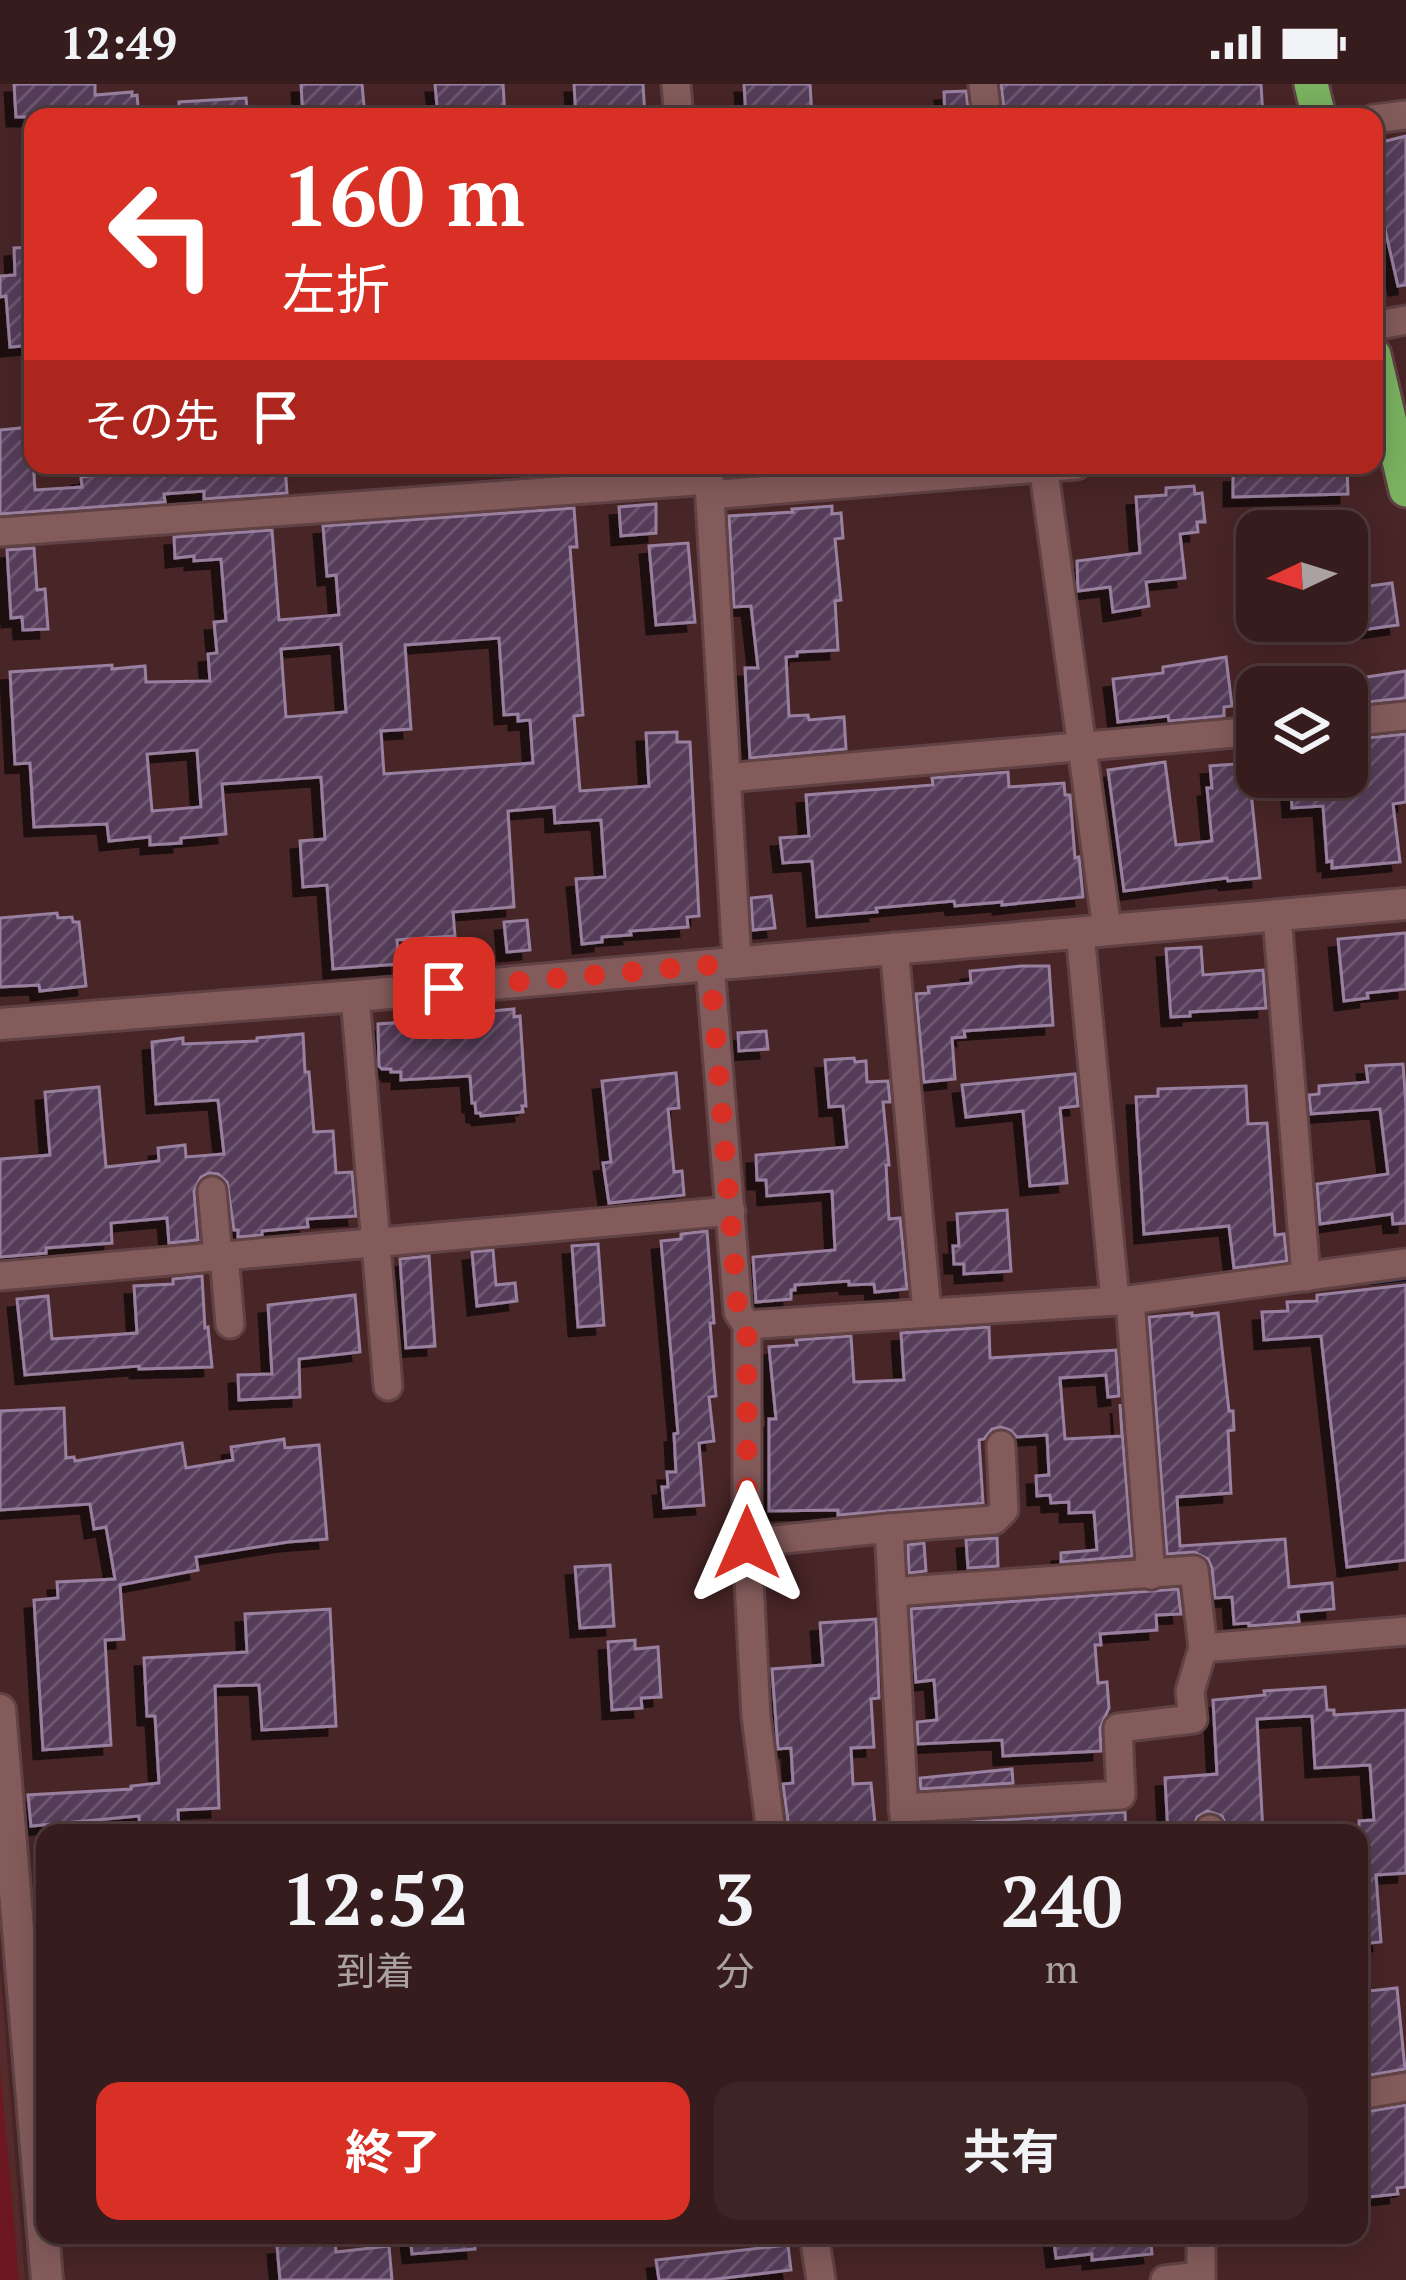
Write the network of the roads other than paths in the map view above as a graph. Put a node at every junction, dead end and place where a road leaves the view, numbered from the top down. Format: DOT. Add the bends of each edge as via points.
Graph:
graph roads {
  1 [pos="1384,440"];
  2 [pos="852,474"];
  3 [pos="1044,474"];
  4 [pos="709,480"];
  5 [pos="1406,490"];
  6 [pos="0,532"];
  7 [pos="1406,716"];
  8 [pos="1368,720"];
  9 [pos="1236,733"];
  10 [pos="1083,748"];
  11 [pos="727,778"];
  12 [pos="1406,904"];
  13 [pos="1276,915"];
  14 [pos="1094,931"];
  15 [pos="894,947"];
  16 [pos="723,963"];
  17 [pos="356,996"];
  18 [pos="0,1024"];
  19 [pos="212,1191"];
  20 [pos="731,1211"];
  21 [pos="378,1241"];
  22 [pos="221,1256"];
  23 [pos="1406,1263"];
  24 [pos="0,1276"];
  25 [pos="1306,1277"];
  26 [pos="1122,1301"];
  27 [pos="927,1312"];
  28 [pos="230,1324"];
  29 [pos="747,1325"];
  30 [pos="388,1386"];
  31 [pos="1001,1445"];
  32 [pos="889,1528"];
  33 [pos="747,1543"];
  34 [pos="1151,1575"];
  35 [pos="892,1592"];
  36 [pos="1406,1631"];
  37 [pos="1203,1648"];
  38 [pos="0,1710"];
  39 [pos="904,1821"];
  40 [pos="770,1824"];
  41 [pos="1406,2087"];
  42 [pos="1368,2093"];
  43 [pos="36,2103"];
  44 [pos="45,2244"];
  45 [pos="815,2244"];
  46 [pos="1201,2244"];
  47 [pos="1202,2278"];
  48 [pos="47,2280"];
  49 [pos="821,2280"];
  50 [pos="1165,2280"];
  1 -- 5 [label="highway"];
  2 -- 4 [label="street"];
  3 -- 10 [label="street"];
  4 -- 6 [label="street"];
  4 -- 11 [label="street"];
  7 -- 8 [label="street"];
  9 -- 10 [label="street"];
  10 -- 11 [label="street"];
  10 -- 14 [label="street"];
  11 -- 16 [label="street"];
  12 -- 13 [label="street"];
  13 -- 14 [label="street"];
  13 -- 25 [label="street"];
  14 -- 15 [label="street"];
  14 -- 26 [label="street"];
  15 -- 16 [label="street"];
  15 -- 27 [label="street"];
  16 -- 17 [label="street"];
  16 -- 20 [label="street"];
  17 -- 18 [label="street"];
  17 -- 21 [label="street"];
  19 -- 22 [label="street"];
  20 -- 21 [label="street"];
  20 -- 29 [label="street" via="738,1312"];
  21 -- 22 [label="street"];
  21 -- 30 [label="street"];
  22 -- 24 [label="street"];
  22 -- 28 [label="street"];
  23 -- 25 [label="street"];
  25 -- 26 [label="street"];
  26 -- 27 [label="street"];
  26 -- 34 [label="street"];
  27 -- 29 [label="street"];
  29 -- 33 [label="street"];
  31 -- 32 [label="street" via="1004,1510 994,1520"];
  32 -- 33 [label="street"];
  32 -- 35 [label="street"];
  33 -- 40 [label="street"];
  34 -- 35 [label="street"];
  34 -- 37 [label="street" via="1194,1570"];
  35 -- 39 [label="street"];
  36 -- 37 [label="street"];
  37 -- 39 [label="street" via="1190,1691 1193,1719 1118,1728 1121,1796"];
  38 -- 43 [label="street"];
  41 -- 42 [label="street"];
  44 -- 48 [label="street"];
  45 -- 49 [label="street"];
  46 -- 47 [label="street"];
  47 -- 50 [label="street"];
}
